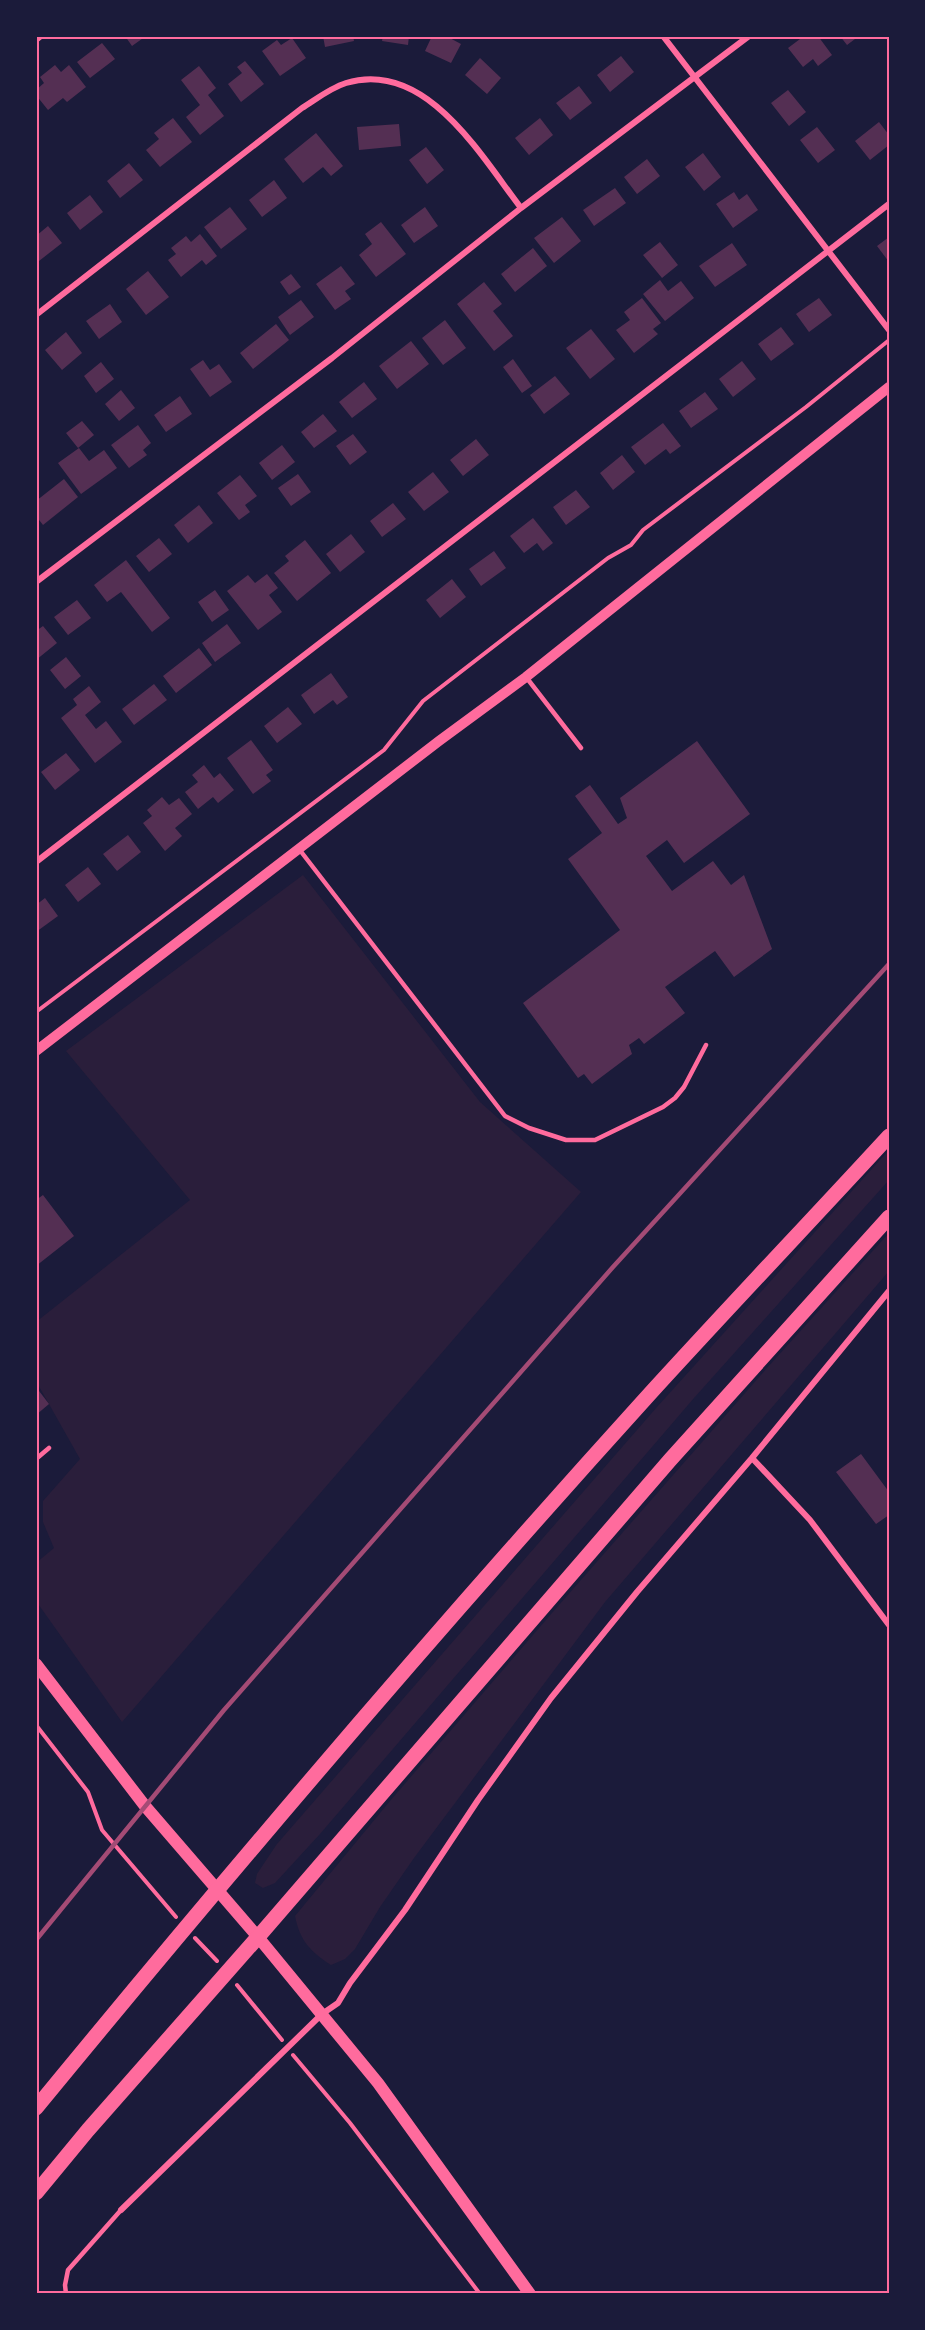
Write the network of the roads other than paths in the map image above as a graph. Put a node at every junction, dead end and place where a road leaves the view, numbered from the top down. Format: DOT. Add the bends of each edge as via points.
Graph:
graph roads {
  1 [pos="41,36"];
  2 [pos="663,36"];
  3 [pos="749,36"];
  4 [pos="36,40"];
  5 [pos="695,78"];
  6 [pos="889,204"];
  7 [pos="521,208"];
  8 [pos="827,251"];
  9 [pos="36,315"];
  10 [pos="889,330"];
  11 [pos="889,387"];
  12 [pos="36,582"];
  13 [pos="526,677"];
  14 [pos="581,748"];
  15 [pos="299,849"];
  16 [pos="36,862"];
  17 [pos="706,1045"];
  18 [pos="36,1051"];
  19 [pos="889,1136"];
  20 [pos="889,1217"];
  21 [pos="889,1292"];
  22 [pos="49,1448"];
  23 [pos="752,1458"];
  24 [pos="36,1459"];
  25 [pos="889,1625"];
  26 [pos="36,1664"];
  27 [pos="217,1889"];
  28 [pos="258,1937"];
  29 [pos="322,2014"];
  30 [pos="36,2108"];
  31 [pos="36,2193"];
  32 [pos="121,2210"];
  33 [pos="66,2294"];
  34 [pos="530,2294"];
  1 -- 4 [label="street"];
  2 -- 5 [label="street"];
  3 -- 5 [label="street"];
  5 -- 7 [label="street"];
  5 -- 8 [label="street"];
  6 -- 8 [label="street"];
  7 -- 9 [label="street" via="460,129 423,95 383,81 362,80 344,84 295,113"];
  7 -- 12 [label="street" via="316,370"];
  8 -- 10 [label="street"];
  8 -- 16 [label="street"];
  11 -- 13 [label="street"];
  13 -- 14 [label="lane"];
  13 -- 15 [label="street"];
  15 -- 17 [label="lane" via="505,1116 566,1140 595,1140 663,1107 684,1087"];
  15 -- 18 [label="street"];
  19 -- 27 [label="main road" via="599,1450"];
  20 -- 28 [label="main road" via="670,1460"];
  21 -- 23 [label="street"];
  22 -- 24 [label="lane"];
  23 -- 25 [label="street" via="810,1520"];
  23 -- 29 [label="street" via="551,1698 405,1910 338,2002"];
  26 -- 27 [label="main road" via="145,1806"];
  27 -- 28 [label="main road"];
  27 -- 30 [label="main road"];
  28 -- 29 [label="main road"];
  28 -- 31 [label="main road"];
  29 -- 32 [label="street"];
  29 -- 34 [label="main road" via="378,2083"];
  32 -- 33 [label="lane" via="68,2270"];
}
